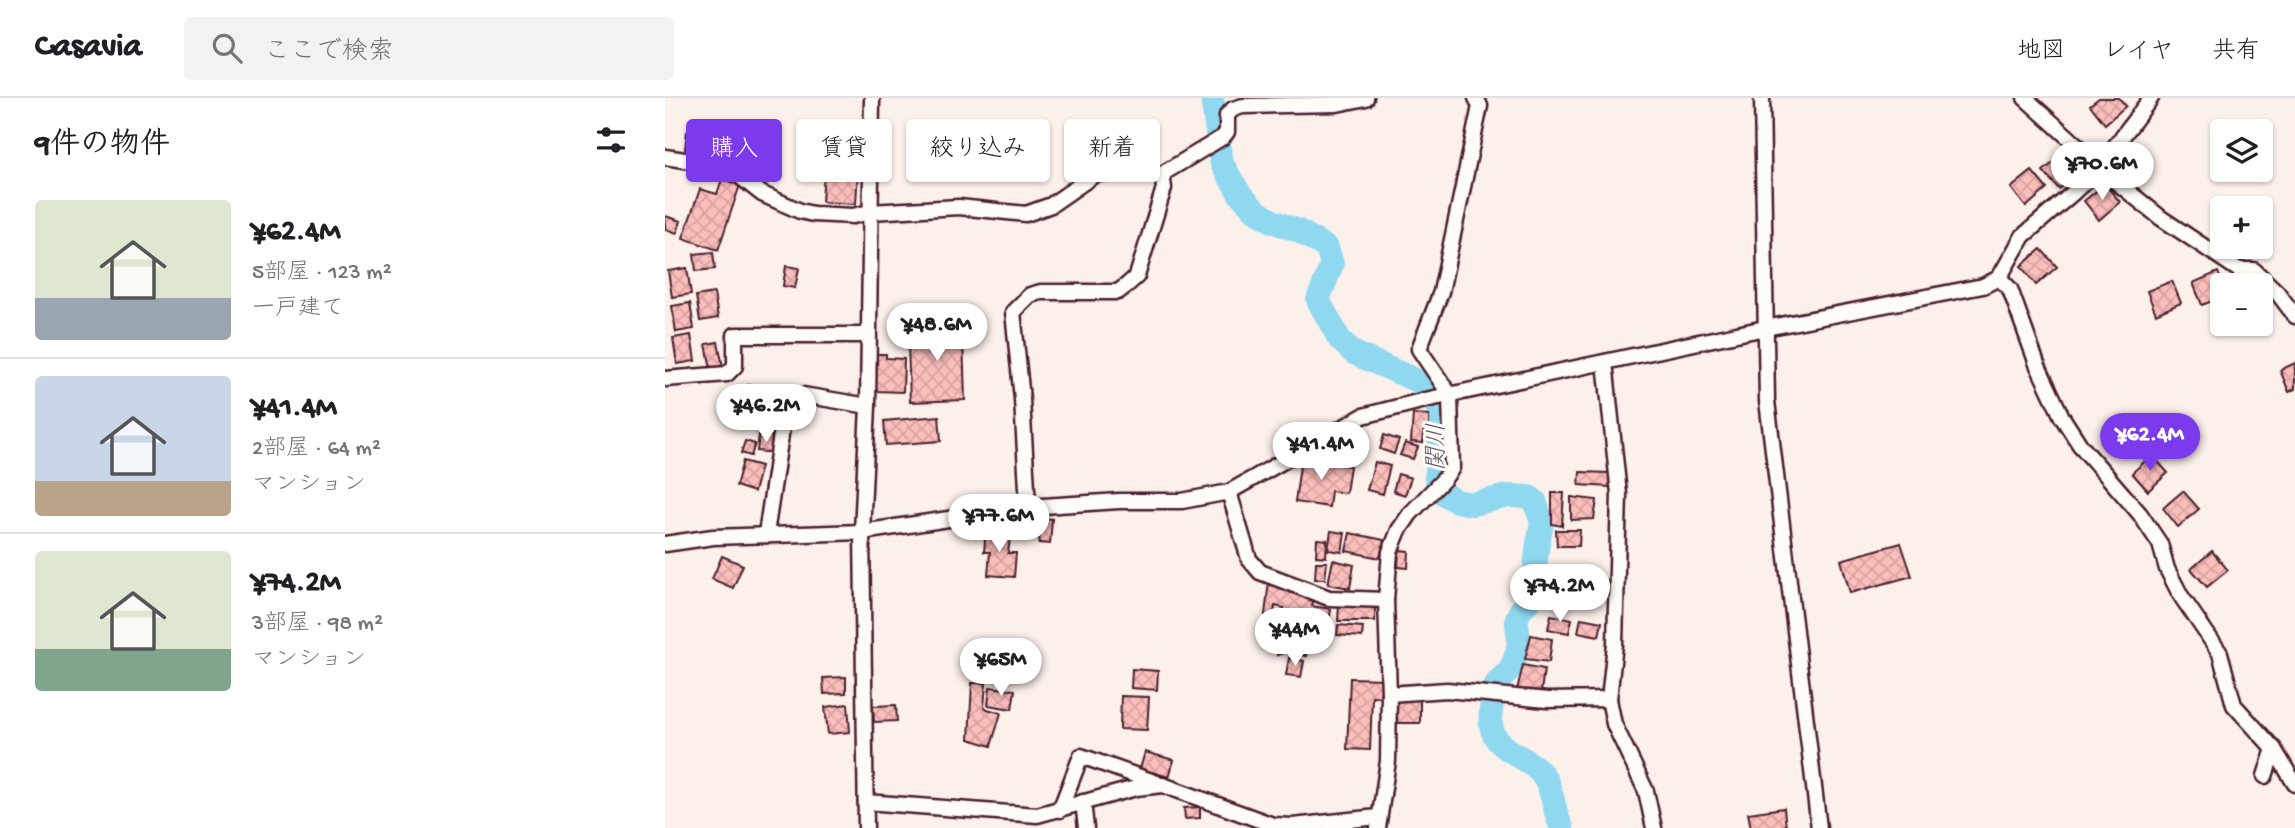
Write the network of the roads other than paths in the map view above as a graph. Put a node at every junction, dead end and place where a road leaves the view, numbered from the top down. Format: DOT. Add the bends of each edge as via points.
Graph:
graph roads {
  1 [pos="871,98"];
  2 [pos="1366,98"];
  3 [pos="1476,98"];
  4 [pos="1762,98"];
  5 [pos="2025,98"];
  6 [pos="2151,98"];
  7 [pos="665,157"];
  8 [pos="2099,167"];
  9 [pos="1162,174"];
  10 [pos="870,212"];
  11 [pos="1999,278"];
  12 [pos="2295,316"];
  13 [pos="1765,328"];
  14 [pos="868,335"];
  15 [pos="1605,362"];
  16 [pos="665,379"];
  17 [pos="1446,396"];
  18 [pos="868,406"];
  19 [pos="1229,492"];
  20 [pos="1028,507"];
  21 [pos="862,532"];
  22 [pos="766,534"];
  23 [pos="665,544"];
  24 [pos="1386,600"];
  25 [pos="1389,694"];
  26 [pos="1609,699"];
  27 [pos="2274,749"];
  28 [pos="2265,776"];
  29 [pos="2295,784"];
  30 [pos="1163,785"];
  31 [pos="866,802"];
  32 [pos="1083,803"];
  33 [pos="1060,810"];
  34 [pos="1378,822"];
  35 [pos="866,828"];
  36 [pos="1086,828"];
  37 [pos="1654,828"];
  38 [pos="1819,828"];
  1 -- 10 [label="street"];
  2 -- 9 [label="street" via="1337,104 1233,109 1227,116 1227,132"];
  3 -- 17 [label="street" via="1480,106 1441,292 1419,349"];
  4 -- 13 [label="street"];
  5 -- 8 [label="street"];
  6 -- 8 [label="street"];
  7 -- 10 [label="street" via="711,164 800,211 853,216"];
  8 -- 11 [label="street" via="2022,236"];
  8 -- 12 [label="street" via="2161,218 2239,270 2254,270"];
  9 -- 10 [label="street" via="1097,173 1051,205 1026,214 959,207"];
  9 -- 20 [label="street" via="1164,188 1137,276 1118,292 1030,295 1013,312"];
  10 -- 14 [label="street"];
  11 -- 13 [label="street" via="1983,286"];
  11 -- 27 [label="street" via="2010,289 2062,417 2080,445 2140,514 2159,544 2181,596 2220,653 2234,705"];
  13 -- 15 [label="street"];
  13 -- 38 [label="street" via="1767,401"];
  14 -- 16 [label="street" via="735,335 735,366 727,374"];
  14 -- 18 [label="street"];
  15 -- 17 [label="street"];
  15 -- 26 [label="street" via="1619,495"];
  17 -- 19 [label="street" via="1363,416"];
  17 -- 24 [label="street" via="1452,468 1399,530 1390,552"];
  18 -- 21 [label="street"];
  18 -- 22 [label="street" via="803,395 791,399 785,408"];
  19 -- 20 [label="street" via="1182,501"];
  19 -- 24 [label="street" via="1249,559 1260,572 1329,598"];
  20 -- 21 [label="street"];
  21 -- 22 [label="street"];
  21 -- 31 [label="street"];
  22 -- 23 [label="street"];
  24 -- 25 [label="street"];
  25 -- 26 [label="street" via="1447,691 1547,700"];
  25 -- 34 [label="street" via="1388,761"];
  26 -- 37 [label="street" via="1614,724 1646,791"];
  27 -- 28 [label="street"];
  27 -- 29 [label="street"];
  30 -- 32 [label="street"];
  30 -- 33 [label="street" via="1081,756"];
  30 -- 34 [label="street" via="1273,825"];
  31 -- 33 [label="street" via="1022,815"];
  31 -- 35 [label="street"];
  32 -- 33 [label="street"];
  32 -- 36 [label="street"];
}
